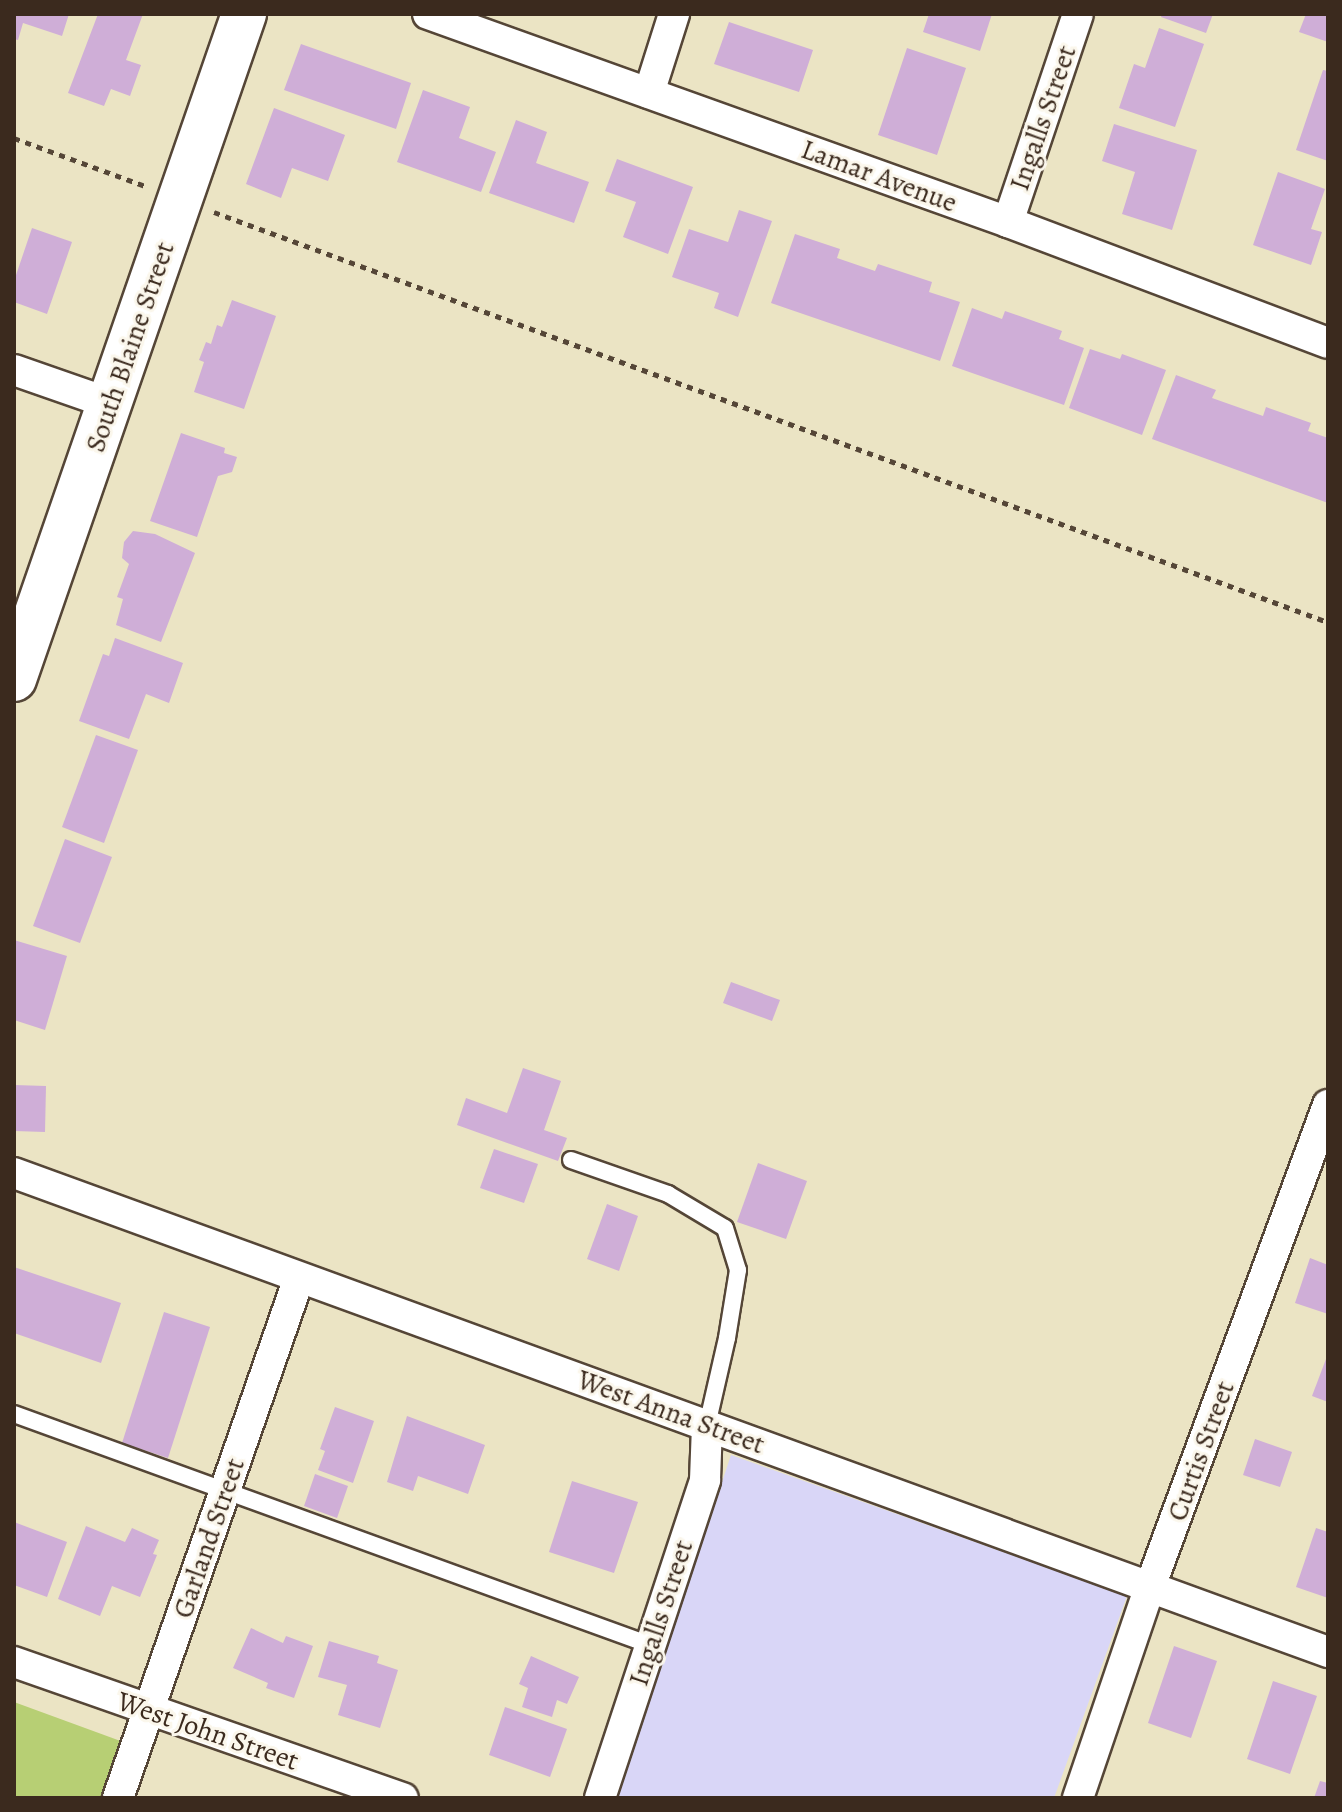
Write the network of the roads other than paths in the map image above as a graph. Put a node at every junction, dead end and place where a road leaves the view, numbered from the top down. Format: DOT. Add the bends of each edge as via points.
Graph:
graph roads {
  1 [pos="244,14"];
  2 [pos="428,14"];
  3 [pos="674,14"];
  4 [pos="1078,14"];
  5 [pos="649,93"];
  6 [pos="1008,222"];
  7 [pos="1328,343"];
  8 [pos="14,370"];
  9 [pos="109,403"];
  10 [pos="14,679"];
  11 [pos="1328,1105"];
  12 [pos="571,1160"];
  13 [pos="1317,1169"];
  14 [pos="14,1173"];
  15 [pos="299,1278"];
  16 [pos="14,1414"];
  17 [pos="707,1425"];
  18 [pos="225,1491"];
  19 [pos="1150,1587"];
  20 [pos="650,1645"];
  21 [pos="1328,1652"];
  22 [pos="14,1662"];
  23 [pos="148,1711"];
  24 [pos="118,1798"];
  25 [pos="403,1798"];
  26 [pos="600,1798"];
  27 [pos="1078,1798"];
  1 -- 9 [label="street, South Blaine Street"];
  2 -- 5 [label="street, Lamar Avenue"];
  3 -- 5 [label="street"];
  4 -- 6 [label="street, Ingalls Street"];
  5 -- 6 [label="street, Lamar Avenue"];
  6 -- 7 [label="street, Lamar Avenue"];
  8 -- 9 [label="street"];
  9 -- 10 [label="street, South Blaine Street"];
  11 -- 13 [label="street, Curtis Street"];
  12 -- 17 [label="lane" via="668,1194 725,1228 738,1270"];
  13 -- 19 [label="street, Curtis Street"];
  14 -- 15 [label="street, West Anna Street"];
  15 -- 17 [label="street, West Anna Street"];
  15 -- 18 [label="street, Garland Street"];
  16 -- 18 [label="lane"];
  17 -- 19 [label="street, West Anna Street"];
  17 -- 20 [label="street, Ingalls Street" via="705,1480"];
  18 -- 20 [label="lane"];
  18 -- 23 [label="street, Garland Street"];
  19 -- 21 [label="street, West Anna Street"];
  19 -- 27 [label="street, Curtis Street"];
  20 -- 26 [label="street, Ingalls Street"];
  22 -- 23 [label="street, West John Street"];
  23 -- 24 [label="street, Garland Street"];
  23 -- 25 [label="street, West John Street"];
}
